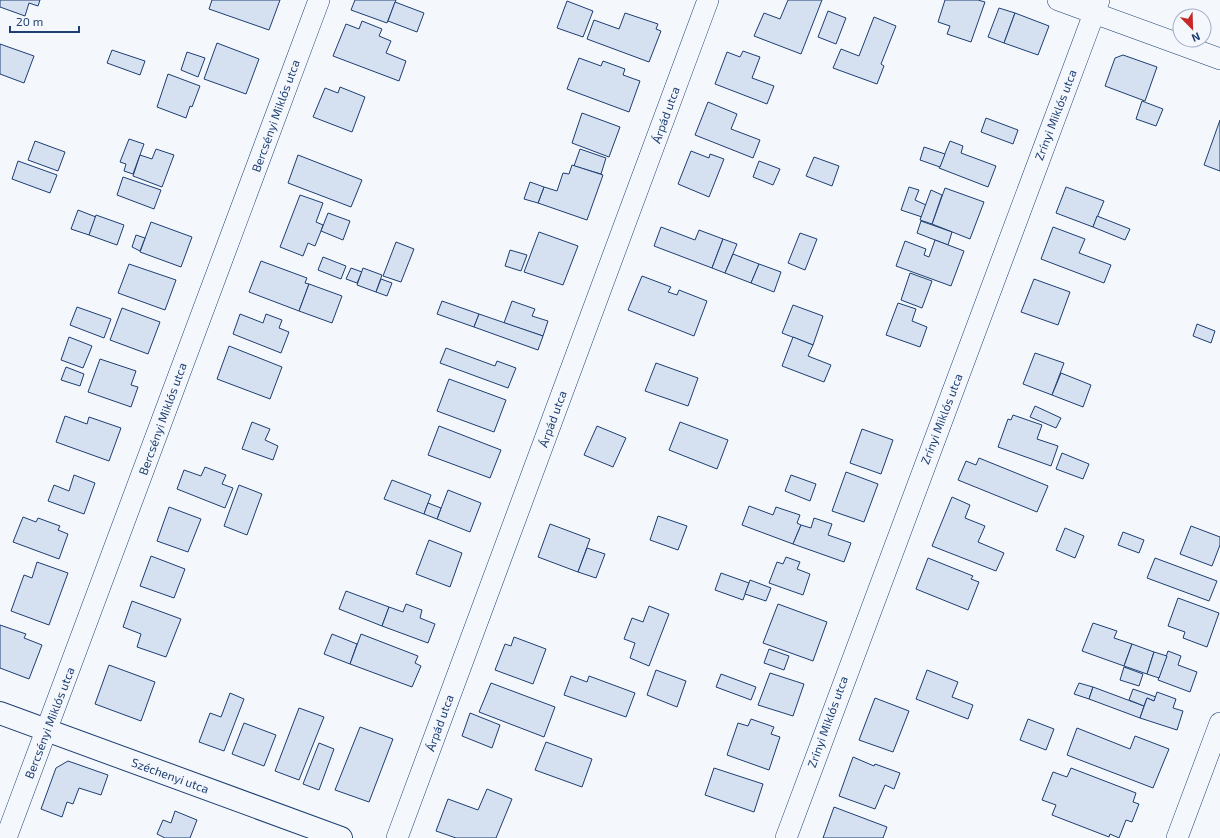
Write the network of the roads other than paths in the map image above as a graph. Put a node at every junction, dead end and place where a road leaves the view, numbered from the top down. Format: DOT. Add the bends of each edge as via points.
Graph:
graph roads {
  1 [pos="319,0"];
  2 [pos="708,0"];
  3 [pos="1058,0"];
  4 [pos="1097,7"];
  5 [pos="1220,59"];
  6 [pos="0,713"];
  7 [pos="1220,723"];
  8 [pos="47,730"];
  9 [pos="1214,755"];
  10 [pos="6,838"];
  11 [pos="341,838"];
  12 [pos="397,838"];
  13 [pos="786,838"];
  14 [pos="1177,838"];
  1 -- 8 [label="street, Bercsényi Miklós utca"];
  2 -- 12 [label="street, Árpád utca"];
  3 -- 4 [label="street"];
  4 -- 5 [label="street"];
  4 -- 13 [label="street, Zrínyi Miklós utca"];
  6 -- 8 [label="street, Széchenyi utca"];
  7 -- 9 [label="street"];
  8 -- 10 [label="street, Bercsényi Miklós utca"];
  8 -- 11 [label="street, Széchenyi utca"];
  9 -- 14 [label="street"];
}
